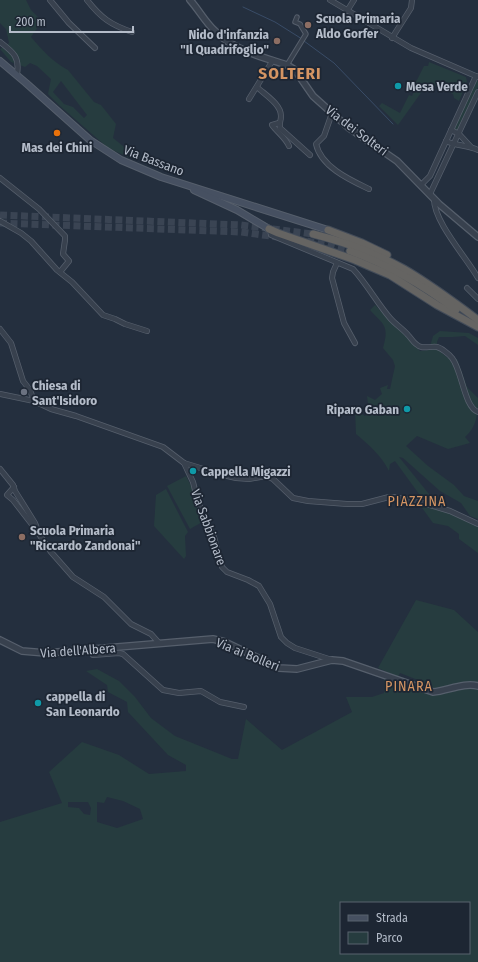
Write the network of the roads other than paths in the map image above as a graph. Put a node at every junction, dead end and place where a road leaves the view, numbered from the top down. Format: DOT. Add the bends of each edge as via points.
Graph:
graph roads {
  1 [pos="50,0"];
  2 [pos="87,0"];
  3 [pos="190,0"];
  4 [pos="330,0"];
  5 [pos="354,0"];
  6 [pos="412,0"];
  7 [pos="347,11"];
  8 [pos="297,17"];
  9 [pos="132,32"];
  10 [pos="392,38"];
  11 [pos="0,42"];
  12 [pos="95,48"];
  13 [pos="273,60"];
  14 [pos="0,61"];
  15 [pos="287,65"];
  16 [pos="16,74"];
  17 [pos="477,76"];
  18 [pos="257,87"];
  19 [pos="478,92"];
  20 [pos="249,99"];
  21 [pos="332,113"];
  22 [pos="279,123"];
  23 [pos="451,130"];
  24 [pos="459,134"];
  25 [pos="446,141"];
  26 [pos="454,145"];
  27 [pos="289,146"];
  28 [pos="473,148"];
  29 [pos="478,150"];
  30 [pos="310,155"];
  31 [pos="161,177"];
  32 [pos="0,178"];
  33 [pos="421,185"];
  34 [pos="369,189"];
  35 [pos="432,196"];
  36 [pos="0,221"];
  37 [pos="269,229"];
  38 [pos="328,230"];
  39 [pos="313,234"];
  40 [pos="478,237"];
  41 [pos="350,251"];
  42 [pos="337,263"];
  43 [pos="60,272"];
  44 [pos="478,278"];
  45 [pos="467,288"];
  46 [pos="442,294"];
  47 [pos="478,299"];
  48 [pos="478,320"];
  49 [pos="478,327"];
  50 [pos="0,329"];
  51 [pos="147,331"];
  52 [pos="355,343"];
  53 [pos="0,394"];
  54 [pos="34,401"];
  55 [pos="478,412"];
  56 [pos="184,463"];
  57 [pos="0,469"];
  58 [pos="14,487"];
  59 [pos="478,524"];
  60 [pos="37,530"];
  61 [pos="0,640"];
  62 [pos="159,643"];
  63 [pos="93,650"];
  64 [pos="332,660"];
  65 [pos="478,686"];
  66 [pos="244,708"];
  1 -- 12 [label="street"];
  2 -- 9 [label="street" via="116,27"];
  3 -- 13 [label="street, Via dei Solteri" via="213,30 226,41"];
  4 -- 7 [label="street"];
  5 -- 7 [label="street"];
  6 -- 10 [label="street" via="411,8"];
  7 -- 10 [label="street"];
  8 -- 15 [label="street" via="295,22 300,24 306,34"];
  10 -- 17 [label="street"];
  11 -- 16 [label="street" via="14,54 18,64"];
  13 -- 15 [label="street, Via dei Solteri"];
  13 -- 18 [label="street"];
  14 -- 16 [label="main road, Via Bassano"];
  15 -- 21 [label="street, Via dei Solteri" via="295,70 313,96"];
  16 -- 31 [label="main road, Via Bassano" via="97,146 130,165"];
  17 -- 23 [label="street"];
  18 -- 20 [label="street"];
  18 -- 22 [label="street" via="280,110"];
  19 -- 24 [label="street"];
  21 -- 33 [label="street, Via dei Solteri" via="397,161"];
  21 -- 34 [label="street" via="324,136 316,144 318,150 330,166 342,176"];
  22 -- 27 [label="street" via="272,125 286,139"];
  22 -- 30 [label="street" via="280,128"];
  23 -- 24 [label="street"];
  23 -- 25 [label="street"];
  24 -- 26 [label="street"];
  24 -- 28 [label="street"];
  25 -- 26 [label="street"];
  25 -- 33 [label="street" via="430,176"];
  26 -- 28 [label="street"];
  26 -- 35 [label="street"];
  28 -- 29 [label="street"];
  31 -- 37 [label="main road" via="218,201"];
  31 -- 38 [label="main road, Via Bassano"];
  32 -- 43 [label="street" via="39,209 65,236 63,254 69,261"];
  33 -- 35 [label="street, Via dei Solteri"];
  35 -- 40 [label="street, Via dei Solteri"];
  35 -- 44 [label="street" via="442,223"];
  36 -- 43 [label="street" via="21,232"];
  37 -- 42 [label="street" via="271,235"];
  37 -- 49 [label="highway" via="390,275"];
  38 -- 46 [label="highway" via="393,258 432,284"];
  39 -- 46 [label="highway" via="354,245 388,260"];
  41 -- 49 [label="highway" via="402,275 447,303"];
  42 -- 52 [label="street" via="332,278 344,323"];
  42 -- 55 [label="street" via="353,269 362,278 391,320 416,344 422,348 438,348 452,358 469,402"];
  43 -- 51 [label="street" via="102,315"];
  45 -- 47 [label="street"];
  46 -- 48 [label="highway"];
  50 -- 54 [label="street" via="11,343 23,381"];
  53 -- 54 [label="street, Via Sabbionare"];
  54 -- 56 [label="street, Via Sabbionare" via="163,446"];
  56 -- 59 [label="street" via="236,478 273,478 293,498 308,502 362,504 394,497 450,511"];
  56 -- 64 [label="street, Via Sabbionare" via="214,537 222,567 227,572 259,586 270,604 281,637 287,643"];
  57 -- 58 [label="street"];
  58 -- 60 [label="street" via="35,522"];
  58 -- 60 [label="street" via="7,495"];
  60 -- 62 [label="street" via="51,552 73,577 104,598 131,624 151,634"];
  61 -- 63 [label="street, Via dell'Albera" via="22,651 34,653"];
  62 -- 63 [label="street, Via dell'Albera"];
  62 -- 64 [label="street, Via ai Bolleri" via="213,639 225,642 279,668 288,669"];
  63 -- 66 [label="street" via="93,654 123,654 163,690 179,694 201,691 220,702"];
  64 -- 65 [label="street, Via ai Bolleri" via="343,661 433,692"];
}
